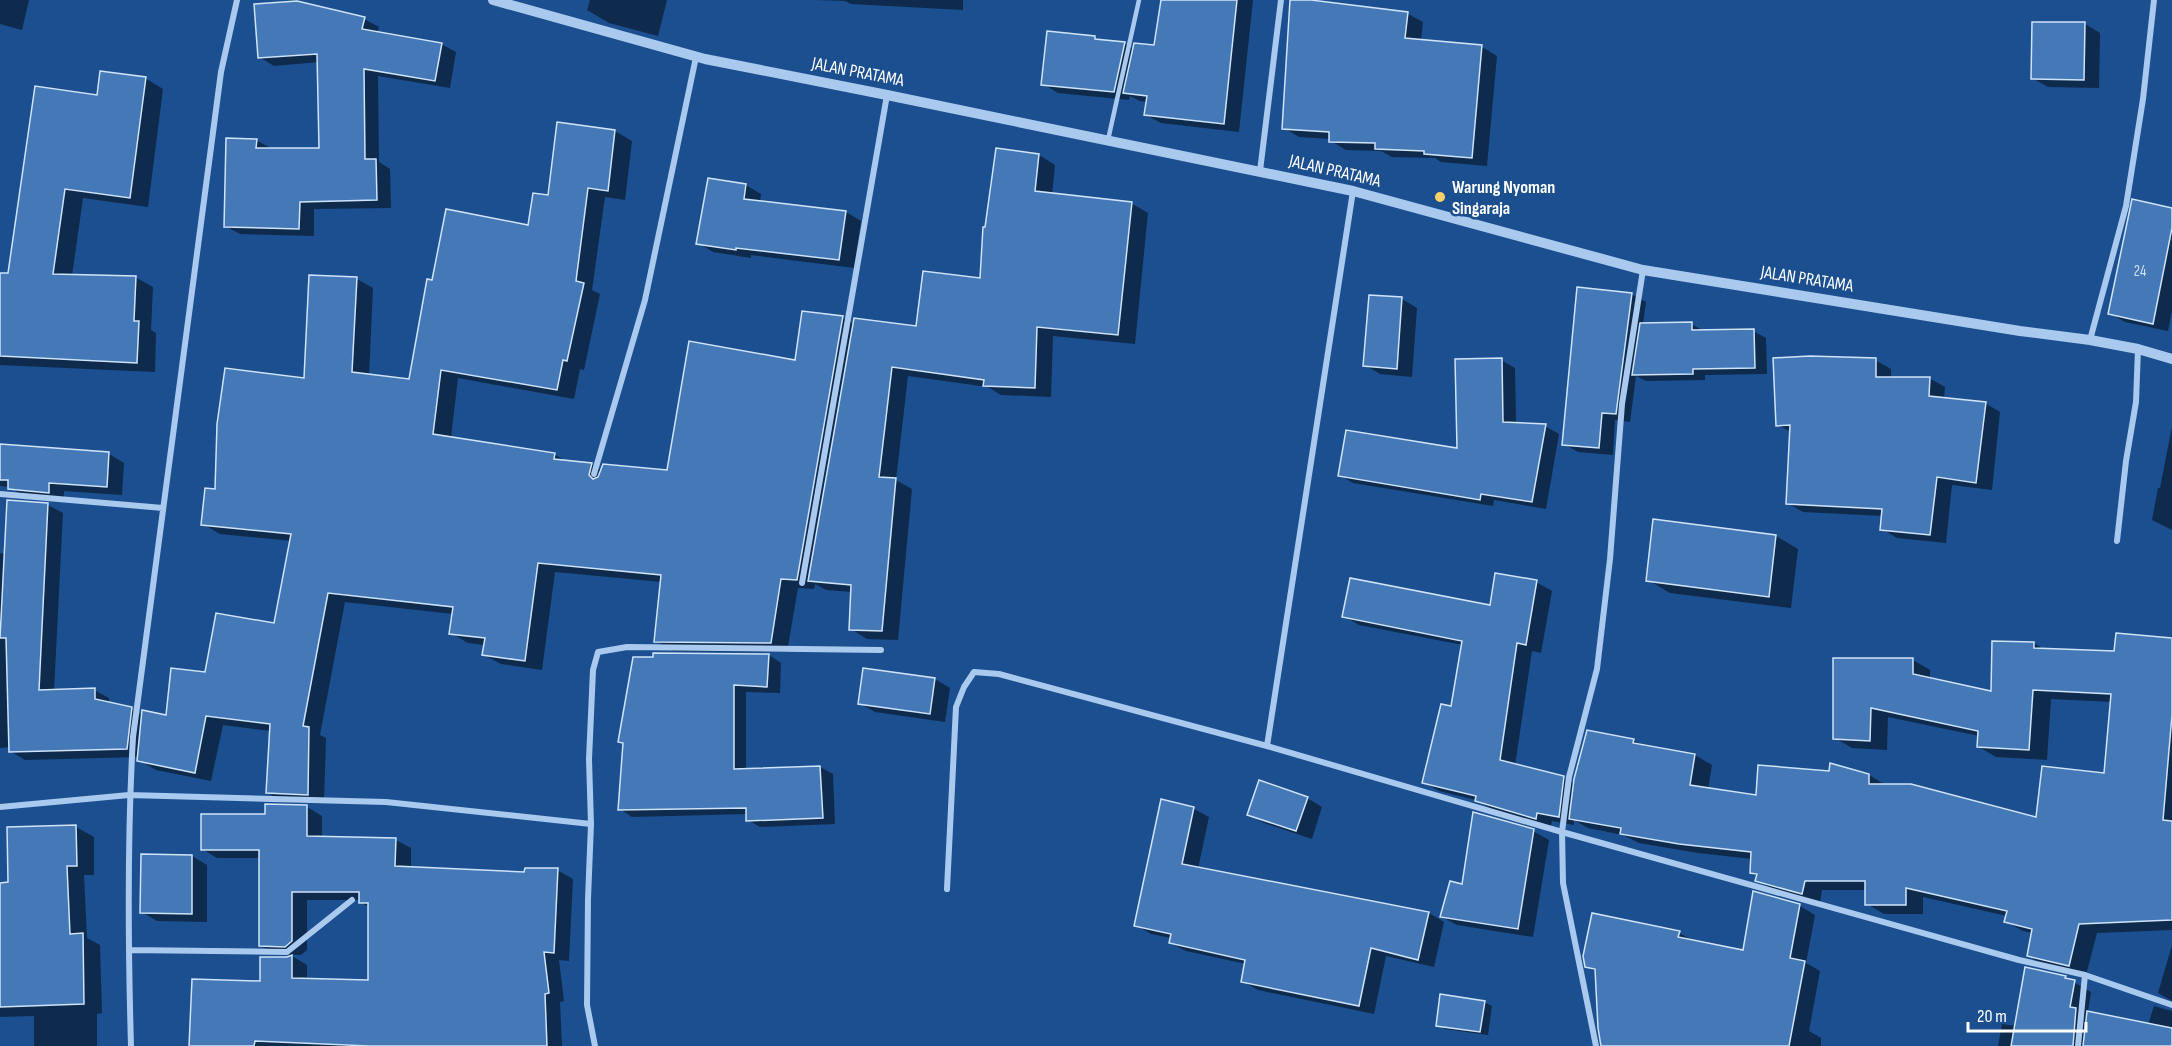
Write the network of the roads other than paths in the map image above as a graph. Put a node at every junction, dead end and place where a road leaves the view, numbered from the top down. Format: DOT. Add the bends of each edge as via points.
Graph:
graph roads {
  1 [pos="237,0"];
  2 [pos="493,0"];
  3 [pos="1139,0"];
  4 [pos="1281,0"];
  5 [pos="2154,0"];
  6 [pos="696,57"];
  7 [pos="887,94"];
  8 [pos="1108,140"];
  9 [pos="1260,171"];
  10 [pos="1353,191"];
  11 [pos="1643,270"];
  12 [pos="2090,340"];
  13 [pos="2138,349"];
  14 [pos="2172,359"];
  15 [pos="594,474"];
  16 [pos="0,494"];
  17 [pos="163,508"];
  18 [pos="2117,541"];
  19 [pos="802,583"];
  20 [pos="881,650"];
  21 [pos="1267,746"];
  22 [pos="129,795"];
  23 [pos="0,807"];
  24 [pos="591,824"];
  25 [pos="1562,832"];
  26 [pos="947,889"];
  27 [pos="352,900"];
  28 [pos="129,950"];
  29 [pos="2085,975"];
  30 [pos="2172,1005"];
  31 [pos="131,1046"];
  32 [pos="595,1046"];
  33 [pos="1596,1046"];
  34 [pos="2078,1046"];
  1 -- 17 [label="street" via="221,72"];
  2 -- 6 [label="street, JALAN PRATAMA"];
  3 -- 8 [label="lane"];
  4 -- 9 [label="street"];
  5 -- 12 [label="street" via="2126,206"];
  6 -- 7 [label="street, JALAN PRATAMA"];
  6 -- 15 [label="street" via="645,300"];
  7 -- 8 [label="street, JALAN PRATAMA"];
  7 -- 19 [label="street"];
  8 -- 9 [label="street, JALAN PRATAMA"];
  9 -- 10 [label="street, JALAN PRATAMA"];
  10 -- 11 [label="street, JALAN PRATAMA"];
  10 -- 21 [label="street"];
  11 -- 12 [label="street, JALAN PRATAMA"];
  11 -- 25 [label="street" via="1622,404 1597,669 1569,777"];
  12 -- 13 [label="street, JALAN PRATAMA"];
  13 -- 14 [label="street, JALAN PRATAMA"];
  13 -- 18 [label="street" via="2136,402"];
  16 -- 17 [label="street"];
  17 -- 22 [label="street"];
  20 -- 24 [label="street" via="627,647 598,652 593,670 589,759"];
  21 -- 25 [label="street"];
  21 -- 26 [label="street" via="999,674 974,672 956,707"];
  22 -- 23 [label="street"];
  22 -- 24 [label="street" via="386,802"];
  22 -- 28 [label="street"];
  24 -- 32 [label="street" via="587,1005"];
  25 -- 29 [label="street"];
  25 -- 33 [label="street" via="1563,883"];
  27 -- 28 [label="street" via="287,952"];
  28 -- 31 [label="street"];
  29 -- 30 [label="street"];
  29 -- 34 [label="street"];
}
